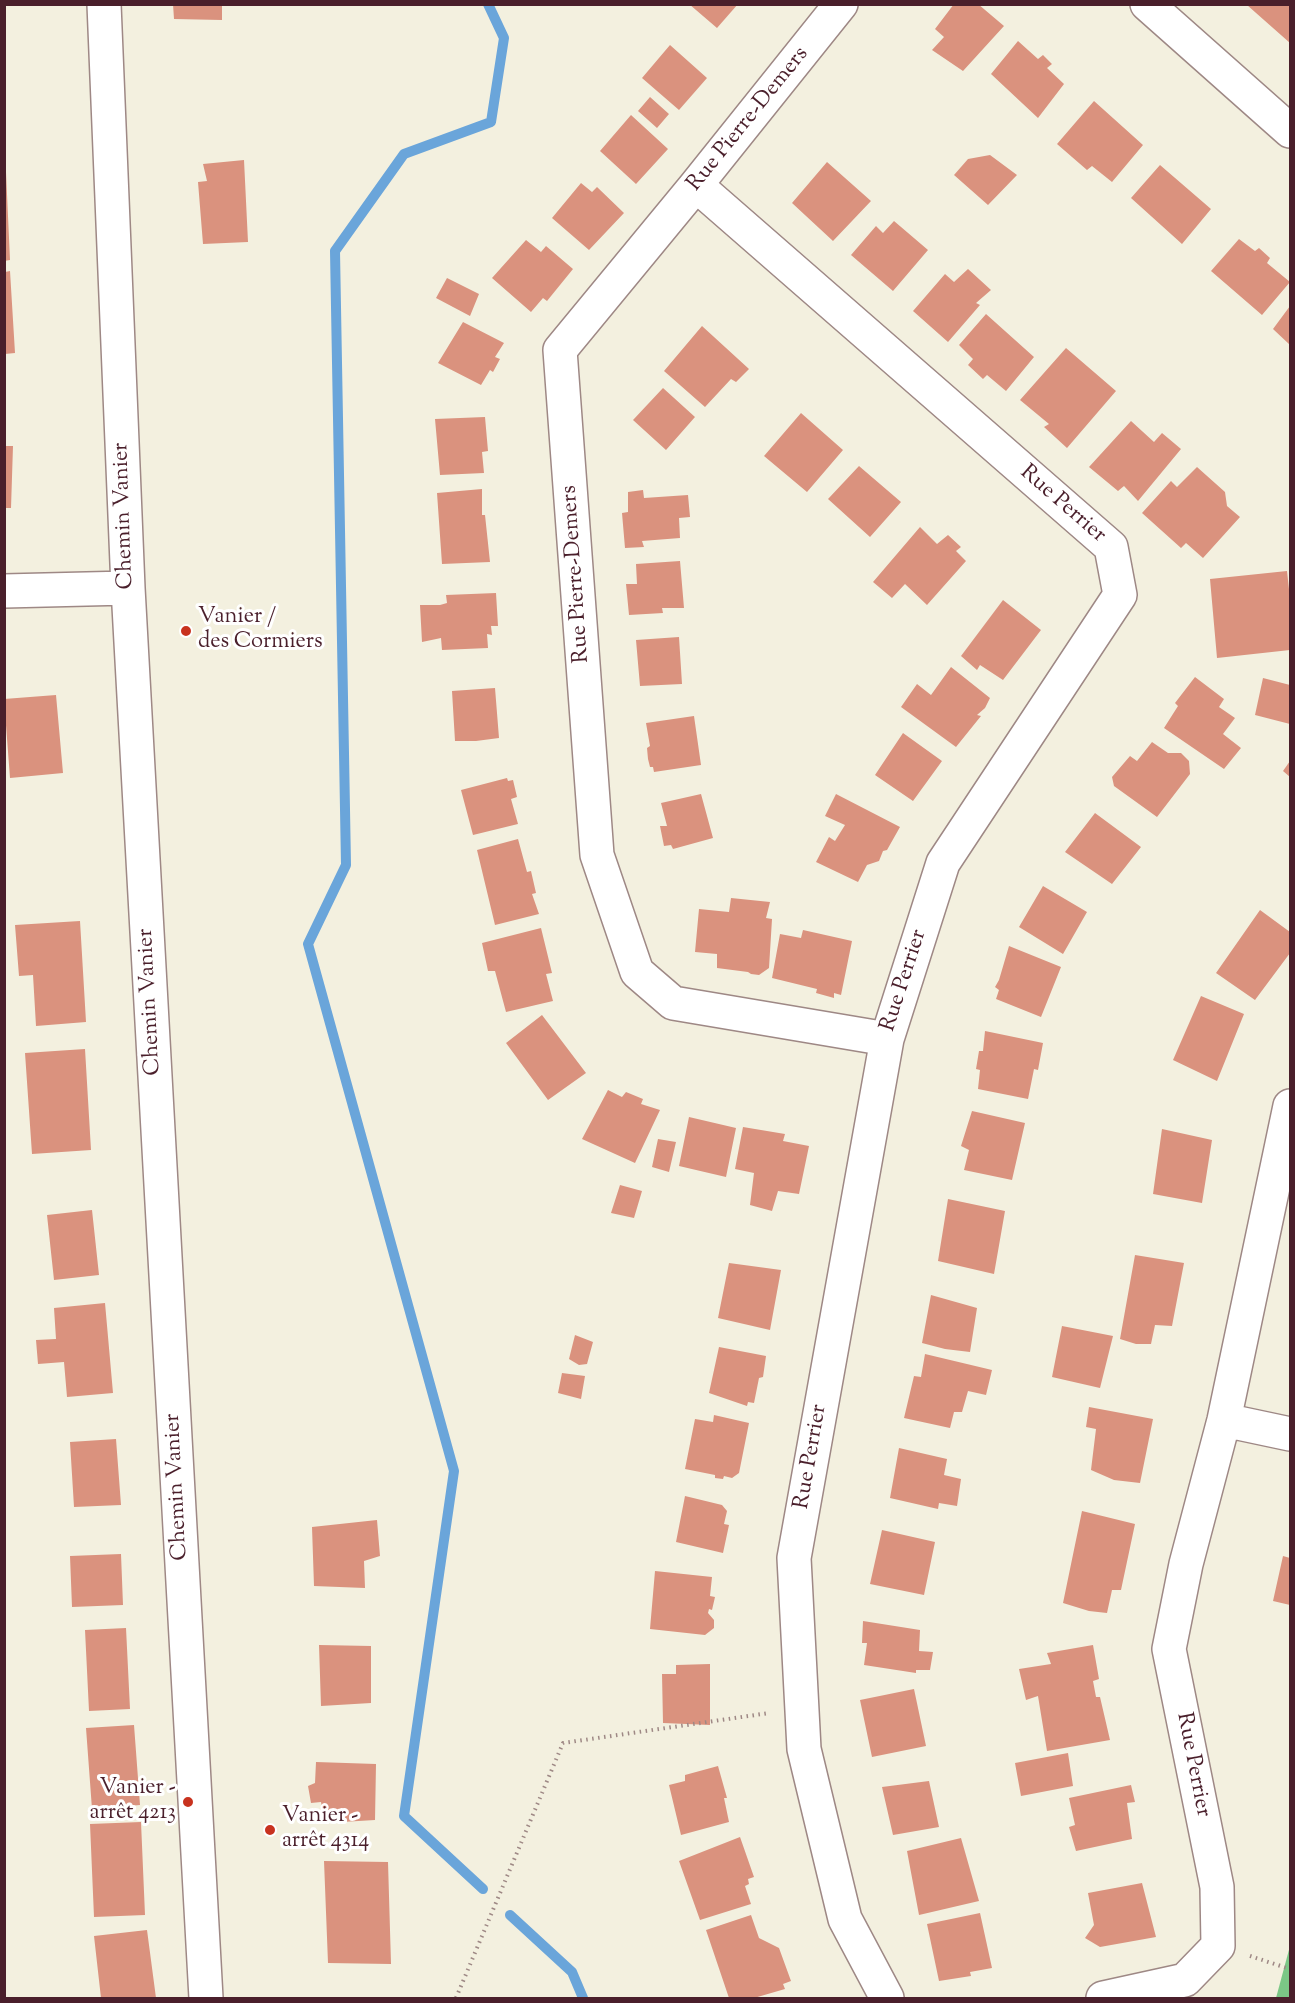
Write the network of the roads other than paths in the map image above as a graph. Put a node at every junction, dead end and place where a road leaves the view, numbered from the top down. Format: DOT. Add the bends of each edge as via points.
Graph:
graph roads {
  1 [pos="104,4"];
  2 [pos="841,4"];
  3 [pos="1147,4"];
  4 [pos="1290,131"];
  5 [pos="696,185"];
  6 [pos="128,588"];
  7 [pos="4,591"];
  8 [pos="886,1040"];
  9 [pos="1290,1106"];
  10 [pos="1224,1420"];
  11 [pos="1290,1434"];
  12 [pos="206,1998"];
  13 [pos="887,1998"];
  14 [pos="1103,1998"];
  1 -- 6 [label="street, Chemin Vanier"];
  2 -- 5 [label="street, Rue Pierre-Demers"];
  3 -- 4 [label="street"];
  5 -- 8 [label="street, Rue Perrier" via="1111,547 1120,595 943,863"];
  5 -- 8 [label="street, Rue Pierre-Demers" via="560,350 597,855 638,972 673,1003"];
  6 -- 7 [label="street"];
  6 -- 12 [label="street, Chemin Vanier"];
  8 -- 13 [label="street, Rue Perrier" via="794,1558 804,1749 845,1919"];
  9 -- 10 [label="street, Rue Perrier"];
  10 -- 11 [label="street"];
  10 -- 14 [label="street, Rue Perrier" via="1186,1564 1169,1649 1217,1887 1218,1946 1185,1980"];
}
